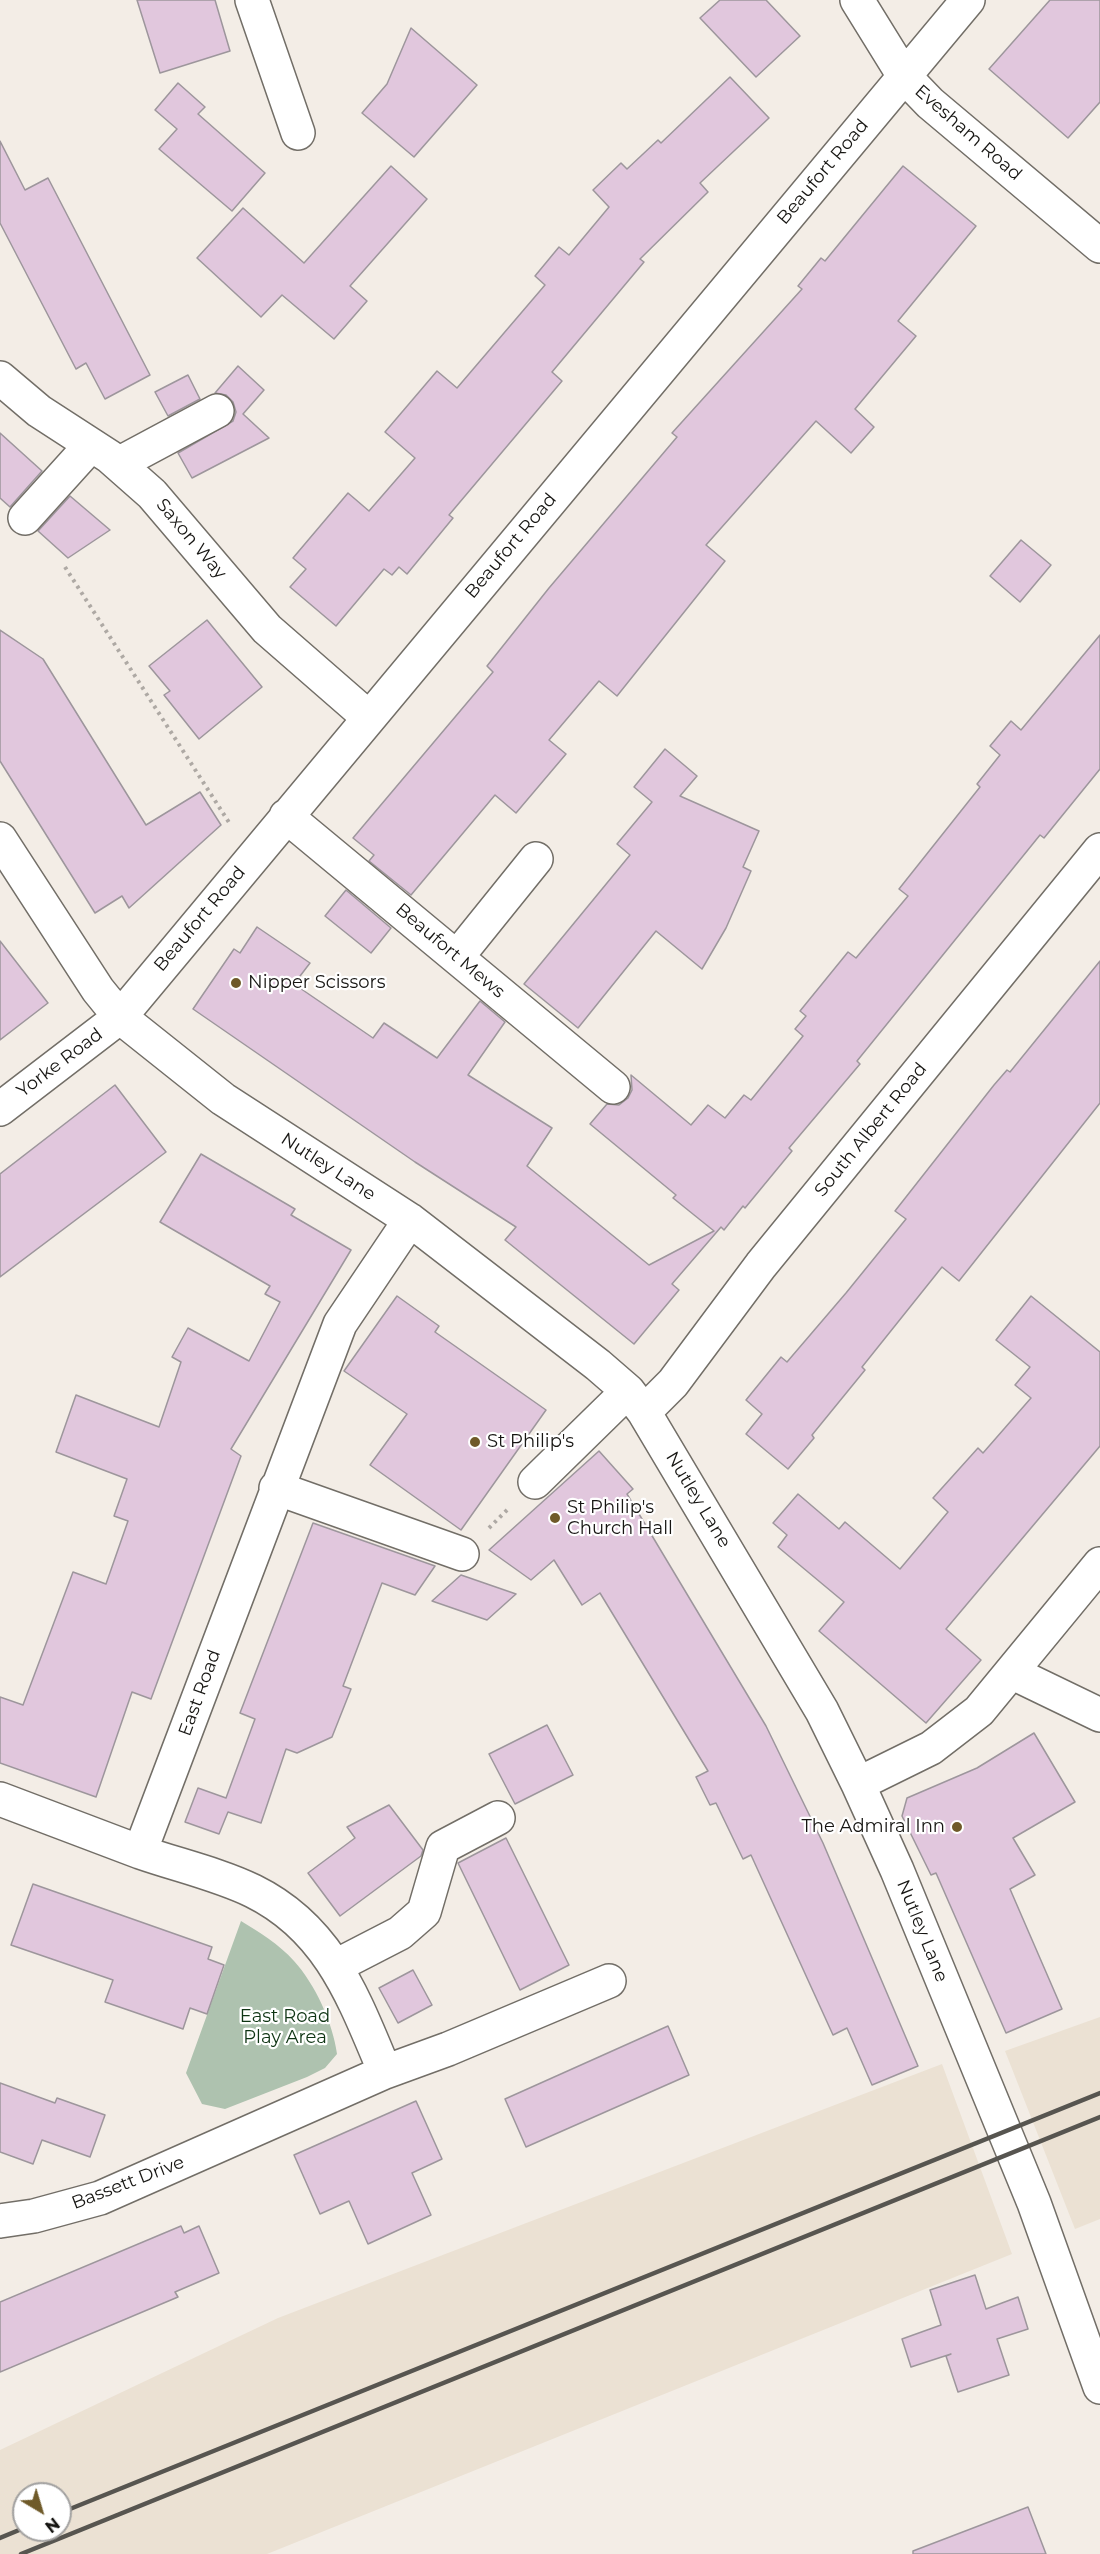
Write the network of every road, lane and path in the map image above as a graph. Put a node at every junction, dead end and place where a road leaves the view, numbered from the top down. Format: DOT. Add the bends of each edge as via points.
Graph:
graph roads {
  1 [pos="252,0"];
  2 [pos="857,0"];
  3 [pos="968,0"];
  4 [pos="904,76"];
  5 [pos="298,133"];
  6 [pos="1100,246"];
  7 [pos="0,378"];
  8 [pos="217,411"];
  9 [pos="91,445"];
  10 [pos="118,464"];
  11 [pos="26,518"];
  12 [pos="65,567"];
  13 [pos="368,717"];
  14 [pos="286,816"];
  15 [pos="0,839"];
  16 [pos="1100,850"];
  17 [pos="252,857"];
  18 [pos="536,860"];
  19 [pos="457,957"];
  20 [pos="111,1006"];
  21 [pos="613,1087"];
  22 [pos="0,1109"];
  23 [pos="410,1220"];
  24 [pos="636,1401"];
  25 [pos="535,1482"];
  26 [pos="276,1488"];
  27 [pos="462,1554"];
  28 [pos="1100,1564"];
  29 [pos="1013,1672"];
  30 [pos="1100,1714"];
  31 [pos="858,1784"];
  32 [pos="2,1807"];
  33 [pos="498,1818"];
  34 [pos="140,1852"];
  35 [pos="336,1966"];
  36 [pos="609,1981"];
  37 [pos="385,2072"];
  38 [pos="0,2221"];
  39 [pos="1100,2387"];
  1 -- 5 [label="street"];
  2 -- 4 [label="street, Evesham Road"];
  3 -- 4 [label="street, Beaufort Road"];
  4 -- 6 [label="street, Evesham Road" via="930,103"];
  4 -- 13 [label="street, Beaufort Road"];
  7 -- 9 [label="street, Saxon Way" via="39,411"];
  8 -- 10 [label="street"];
  9 -- 10 [label="street, Saxon Way"];
  9 -- 11 [label="street"];
  10 -- 13 [label="street, Saxon Way" via="152,494 267,629"];
  12 -- 17 [label="path"];
  13 -- 14 [label="street, Beaufort Road"];
  14 -- 17 [label="street, Beaufort Road"];
  14 -- 19 [label="street, Beaufort Mews"];
  15 -- 20 [label="street, Nutley Lane"];
  16 -- 24 [label="street, South Albert Road" via="761,1265 673,1383"];
  17 -- 20 [label="street, Beaufort Road"];
  18 -- 19 [label="street"];
  19 -- 21 [label="street, Beaufort Mews"];
  20 -- 22 [label="street, Yorke Road"];
  20 -- 23 [label="street, Nutley Lane" via="223,1099"];
  23 -- 24 [label="street, Nutley Lane" via="598,1365"];
  23 -- 26 [label="street, East Road" via="340,1324"];
  24 -- 25 [label="street, South Albert Road"];
  24 -- 31 [label="street, Nutley Lane" via="822,1711"];
  25 -- 27 [label="path"];
  26 -- 27 [label="street"];
  26 -- 34 [label="street, East Road"];
  28 -- 29 [label="street"];
  29 -- 30 [label="street"];
  29 -- 31 [label="street" via="979,1711 954,1732 931,1748"];
  31 -- 39 [label="street, Nutley Lane" via="1034,2203"];
  32 -- 34 [label="street"];
  33 -- 35 [label="street" via="442,1848 424,1912 400,1933"];
  34 -- 35 [label="street" via="253,1891 286,1912 322,1944"];
  35 -- 37 [label="street" via="348,1984"];
  36 -- 37 [label="street"];
  37 -- 38 [label="street, Bassett Drive" via="100,2198"];
}
